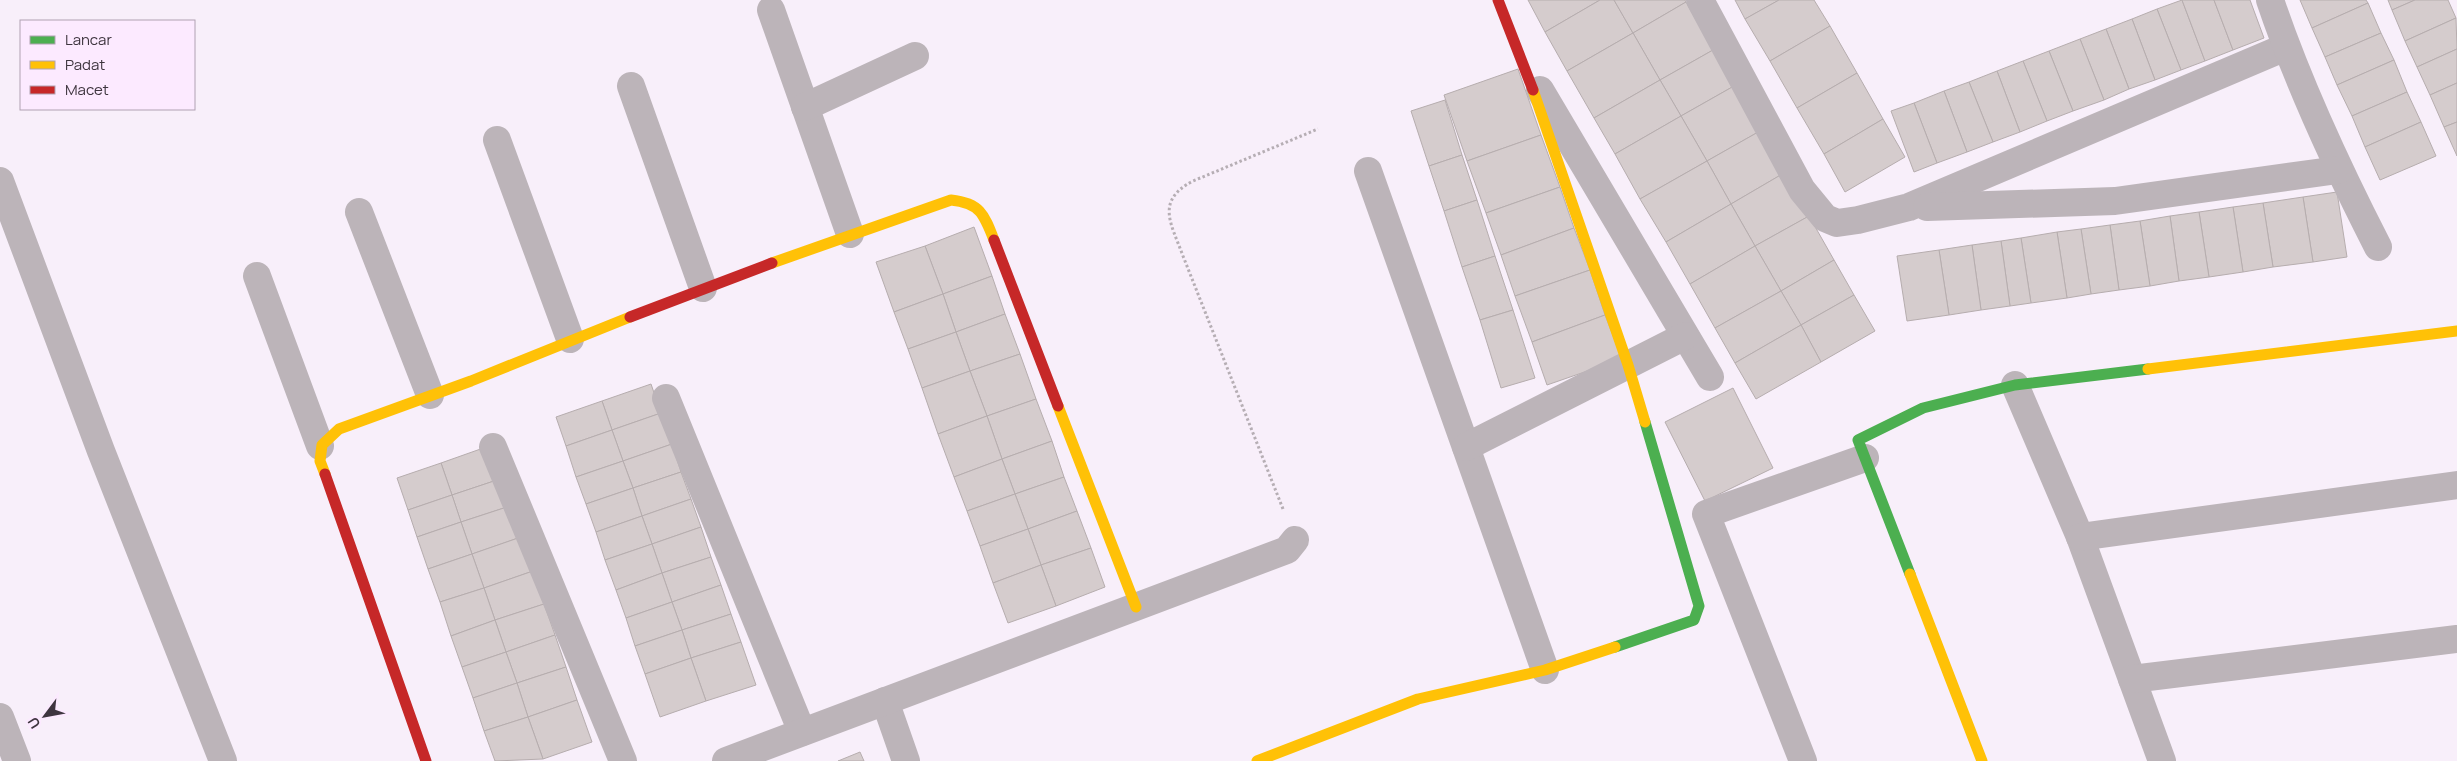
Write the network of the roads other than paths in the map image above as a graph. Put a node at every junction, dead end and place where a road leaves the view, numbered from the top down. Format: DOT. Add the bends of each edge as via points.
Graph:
graph roads {
  1 [pos="1498,0"];
  2 [pos="1700,0"];
  3 [pos="2270,0"];
  4 [pos="771,10"];
  5 [pos="2286,48"];
  6 [pos="915,56"];
  7 [pos="1524,62"];
  8 [pos="631,86"];
  9 [pos="805,107"];
  10 [pos="497,140"];
  11 [pos="2338,170"];
  12 [pos="1368,171"];
  13 [pos="0,182"];
  14 [pos="1908,207"];
  15 [pos="359,212"];
  16 [pos="850,234"];
  17 [pos="2378,247"];
  18 [pos="257,276"];
  19 [pos="702,288"];
  20 [pos="2457,331"];
  21 [pos="1685,336"];
  22 [pos="570,339"];
  23 [pos="1628,365"];
  24 [pos="1710,377"];
  25 [pos="2015,385"];
  26 [pos="430,395"];
  27 [pos="666,398"];
  28 [pos="320,446"];
  29 [pos="493,447"];
  30 [pos="1466,447"];
  31 [pos="1865,458"];
  32 [pos="2457,485"];
  33 [pos="2080,537"];
  34 [pos="1295,540"];
  35 [pos="1136,607"];
  36 [pos="2457,640"];
  37 [pos="1545,670"];
  38 [pos="2132,679"];
  39 [pos="886,701"];
  40 [pos="1,723"];
  41 [pos="802,732"];
  42 [pos="17,761"];
  43 [pos="223,761"];
  44 [pos="426,761"];
  45 [pos="623,761"];
  46 [pos="726,761"];
  47 [pos="906,761"];
  48 [pos="1257,761"];
  49 [pos="1803,761"];
  50 [pos="1982,761"];
  51 [pos="2162,761"];
  1 -- 7 [label="street"];
  2 -- 14 [label="street" via="1802,190 1825,218 1837,223"];
  3 -- 5 [label="street"];
  4 -- 9 [label="street"];
  5 -- 11 [label="street"];
  5 -- 14 [label="street"];
  6 -- 9 [label="street"];
  7 -- 21 [label="street"];
  7 -- 23 [label="street"];
  8 -- 19 [label="street"];
  9 -- 16 [label="street"];
  10 -- 22 [label="street"];
  11 -- 14 [label="street" via="2115,201"];
  11 -- 17 [label="street"];
  12 -- 30 [label="street"];
  13 -- 43 [label="street" via="101,452"];
  15 -- 26 [label="street"];
  16 -- 19 [label="street"];
  16 -- 35 [label="street" via="952,200 980,208"];
  18 -- 28 [label="street"];
  19 -- 22 [label="street"];
  20 -- 25 [label="street"];
  21 -- 23 [label="street"];
  21 -- 24 [label="street"];
  22 -- 26 [label="street"];
  23 -- 30 [label="street"];
  23 -- 37 [label="street" via="1699,606 1694,620"];
  25 -- 31 [label="street" via="1923,408 1858,440"];
  25 -- 33 [label="street"];
  26 -- 28 [label="street" via="339,429"];
  27 -- 41 [label="street"];
  28 -- 44 [label="street" via="320,461"];
  29 -- 45 [label="street"];
  30 -- 37 [label="street"];
  31 -- 49 [label="street" via="1706,514"];
  31 -- 50 [label="street"];
  32 -- 33 [label="street"];
  33 -- 38 [label="street"];
  34 -- 35 [label="street" via="1287,550"];
  35 -- 39 [label="street"];
  36 -- 38 [label="street"];
  37 -- 48 [label="street" via="1418,699"];
  38 -- 51 [label="street"];
  39 -- 41 [label="street"];
  39 -- 47 [label="street"];
  40 -- 42 [label="street"];
  41 -- 46 [label="street"];
}
